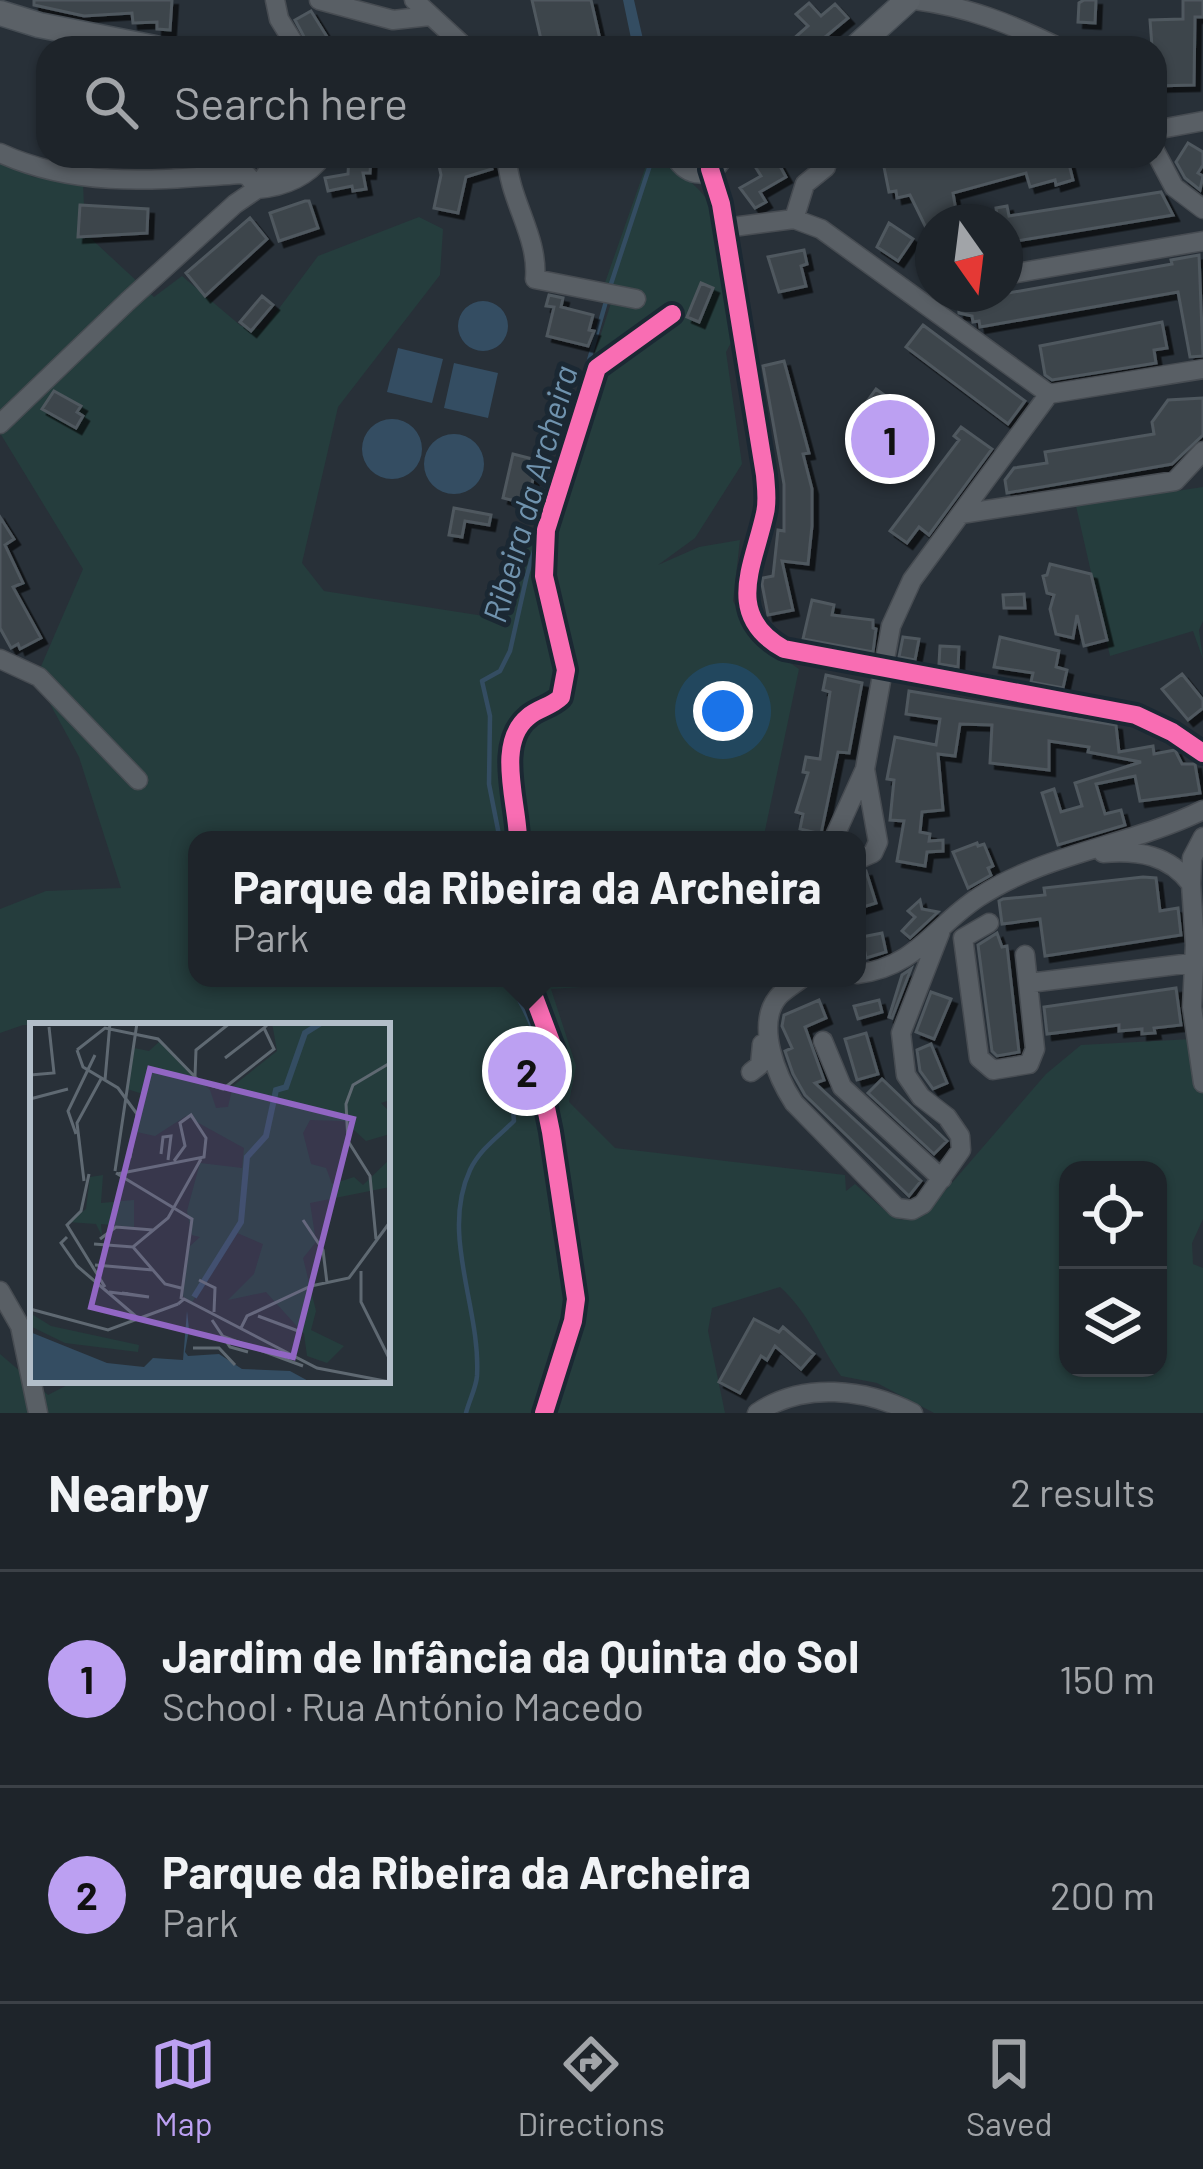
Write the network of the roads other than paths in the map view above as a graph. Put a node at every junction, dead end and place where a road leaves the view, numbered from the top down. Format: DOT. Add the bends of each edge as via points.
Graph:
graph roads {
  1 [pos="275,0"];
  2 [pos="319,0"];
  3 [pos="414,0"];
  4 [pos="911,0"];
  5 [pos="431,8"];
  6 [pos="0,13"];
  7 [pos="92,36"];
  8 [pos="290,36"];
  9 [pos="456,36"];
  10 [pos="870,36"];
  11 [pos="1036,36"];
  12 [pos="1203,121"];
  13 [pos="1167,126"];
  14 [pos="0,153"];
  15 [pos="280,168"];
  16 [pos="310,168"];
  17 [pos="508,168"];
  18 [pos="717,168"];
  19 [pos="825,168"];
  20 [pos="1164,168"];
  21 [pos="257,189"];
  22 [pos="1203,209"];
  23 [pos="794,219"];
  24 [pos="725,229"];
  25 [pos="1203,241"];
  26 [pos="1023,272"];
  27 [pos="915,290"];
  28 [pos="910,291"];
  29 [pos="636,299"];
  30 [pos="1203,369"];
  31 [pos="1049,394"];
  32 [pos="0,424"];
  33 [pos="1203,452"];
  34 [pos="961,514"];
  35 [pos="0,659"];
  36 [pos="885,668"];
  37 [pos="1203,753"];
  38 [pos="865,770"];
  39 [pos="138,780"];
  40 [pos="1203,810"];
  41 [pos="837,831"];
  42 [pos="1203,837"];
  43 [pos="1081,854"];
  44 [pos="866,856"];
  45 [pos="1191,884"];
  46 [pos="988,923"];
  47 [pos="940,933"];
  48 [pos="1024,955"];
  49 [pos="1192,963"];
  50 [pos="866,973"];
  51 [pos="1029,983"];
  52 [pos="789,987"];
  53 [pos="770,1013"];
  54 [pos="823,1041"];
  55 [pos="751,1072"];
  56 [pos="1203,1083"];
  57 [pos="942,1180"];
  58 [pos="0,1292"];
  59 [pos="30,1374"];
  60 [pos="32,1383"];
  61 [pos="38,1413"];
  62 [pos="757,1413"];
  63 [pos="913,1413"];
  1 -- 8 [label="street"];
  2 -- 5 [label="street" via="393,20"];
  3 -- 5 [label="street"];
  4 -- 10 [label="main road"];
  4 -- 11 [label="street" via="961,6"];
  5 -- 9 [label="street"];
  6 -- 7 [label="main road"];
  12 -- 13 [label="street"];
  14 -- 21 [label="street" via="40,171 124,181 241,174"];
  15 -- 21 [label="street"];
  16 -- 21 [label="street"];
  17 -- 29 [label="street" via="535,279"];
  18 -- 24 [label="street"];
  19 -- 23 [label="street" via="805,184"];
  20 -- 22 [label="street"];
  21 -- 32 [label="street"];
  23 -- 24 [label="street"];
  23 -- 28 [label="street"];
  24 -- 36 [label="street" via="765,476 766,507 748,572 751,618 784,649"];
  25 -- 26 [label="street"];
  27 -- 28 [label="street"];
  28 -- 31 [label="street"];
  30 -- 31 [label="street"];
  31 -- 34 [label="street"];
  33 -- 34 [label="street" via="1175,481"];
  34 -- 36 [label="street" via="897,606"];
  35 -- 39 [label="street" via="39,677"];
  36 -- 37 [label="street" via="1136,715"];
  36 -- 38 [label="street"];
  38 -- 41 [label="street"];
  38 -- 44 [label="street" via="878,842"];
  40 -- 43 [label="street"];
  42 -- 45 [label="street"];
  43 -- 45 [label="street" via="1148,855 1180,869"];
  43 -- 47 [label="street" via="1012,878"];
  45 -- 49 [label="street"];
  46 -- 51 [label="street" via="963,938 979,1058 993,1070 1029,1064"];
  47 -- 50 [label="street"];
  47 -- 57 [label="street" via="901,1033 906,1075 960,1136 961,1150"];
  48 -- 51 [label="street"];
  49 -- 51 [label="street"];
  49 -- 56 [label="street"];
  52 -- 53 [label="street"];
  53 -- 55 [label="street" via="761,1027 764,1057"];
  53 -- 57 [label="street" via="773,1058 794,1103 897,1208 923,1204"];
  54 -- 57 [label="street" via="842,1087"];
  58 -- 59 [label="street" via="20,1326"];
  60 -- 61 [label="street"];
  62 -- 63 [label="street" via="804,1394 838,1391"];
}
